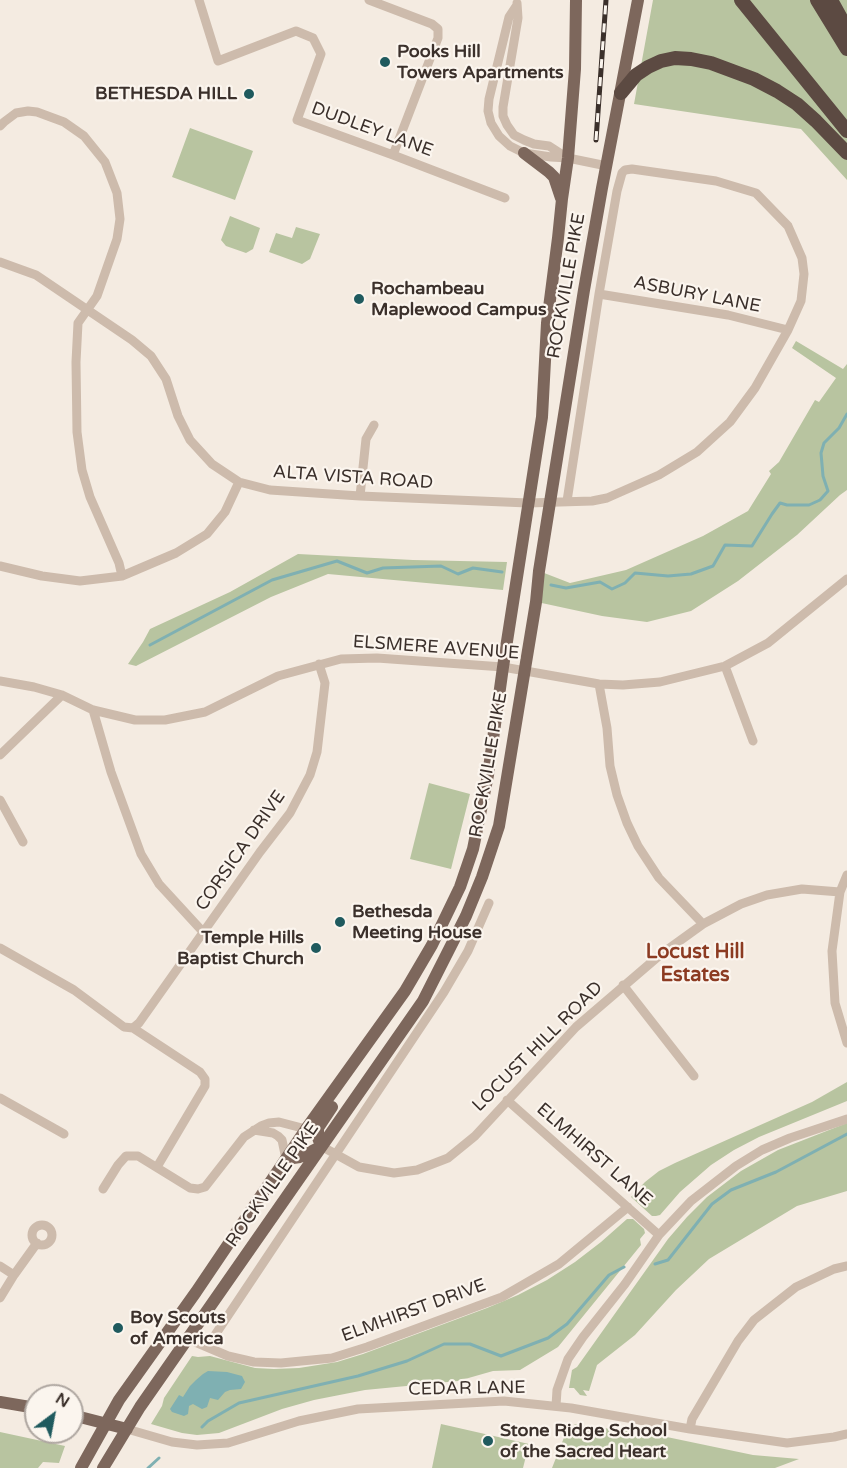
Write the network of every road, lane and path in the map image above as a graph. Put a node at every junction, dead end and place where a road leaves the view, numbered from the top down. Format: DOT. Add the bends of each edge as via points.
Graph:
graph roads {
  1 [pos="199,0"];
  2 [pos="369,0"];
  3 [pos="576,0"];
  4 [pos="638,0"];
  5 [pos="741,0"];
  6 [pos="817,0"];
  7 [pos="831,0"];
  8 [pos="517,3"];
  9 [pos="847,29"];
  10 [pos="847,49"];
  11 [pos="621,93"];
  12 [pos="0,126"];
  13 [pos="847,131"];
  14 [pos="524,153"];
  15 [pos="847,153"];
  16 [pos="393,155"];
  17 [pos="568,158"];
  18 [pos="607,166"];
  19 [pos="622,172"];
  20 [pos="505,198"];
  21 [pos="562,199"];
  22 [pos="0,262"];
  23 [pos="599,294"];
  24 [pos="88,309"];
  25 [pos="788,330"];
  26 [pos="374,425"];
  27 [pos="239,482"];
  28 [pos="360,496"];
  29 [pos="550,501"];
  30 [pos="567,501"];
  31 [pos="528,503"];
  32 [pos="0,566"];
  33 [pos="122,576"];
  34 [pos="847,579"];
  35 [pos="319,664"];
  36 [pos="725,666"];
  37 [pos="503,667"];
  38 [pos="525,670"];
  39 [pos="0,681"];
  40 [pos="599,684"];
  41 [pos="62,695"];
  42 [pos="93,710"];
  43 [pos="753,741"];
  44 [pos="0,755"];
  45 [pos="0,800"];
  46 [pos="23,842"];
  47 [pos="847,875"];
  48 [pos="840,892"];
  49 [pos="489,903"];
  50 [pos="703,924"];
  51 [pos="204,933"];
  52 [pos="0,948"];
  53 [pos="623,986"];
  54 [pos="129,1027"];
  55 [pos="847,1043"];
  56 [pos="694,1076"];
  57 [pos="340,1082"];
  58 [pos="0,1098"];
  59 [pos="507,1100"];
  60 [pos="847,1119"];
  61 [pos="306,1129"];
  62 [pos="254,1130"];
  63 [pos="64,1134"];
  64 [pos="321,1146"];
  65 [pos="336,1155"];
  66 [pos="286,1159"];
  67 [pos="157,1167"];
  68 [pos="103,1189"];
  69 [pos="628,1207"];
  70 [pos="659,1235"];
  71 [pos="37,1243"];
  72 [pos="0,1266"];
  73 [pos="847,1266"];
  74 [pos="14,1275"];
  75 [pos="0,1298"];
  76 [pos="188,1339"];
  77 [pos="207,1347"];
  78 [pos="0,1402"];
  79 [pos="24,1406"];
  80 [pos="556,1406"];
  81 [pos="84,1418"];
  82 [pos="106,1423"];
  83 [pos="127,1429"];
  84 [pos="690,1429"];
  85 [pos="847,1434"];
  86 [pos="81,1468"];
  87 [pos="103,1468"];
  1 -- 16 [label="street, DUDLEY LANE" via="218,61 296,31 313,38 321,54 297,120"];
  2 -- 16 [label="street" via="438,29 438,38"];
  3 -- 17 [label="main road, ROCKVILLE PIKE"];
  4 -- 11 [label="main road, ROCKVILLE PIKE"];
  5 -- 13 [label="highway"];
  6 -- 10 [label="highway"];
  7 -- 9 [label="highway"];
  8 -- 14 [label="street" via="509,17 488,111 499,136"];
  8 -- 17 [label="street" via="503,116 514,135 549,146"];
  11 -- 15 [label="highway" via="636,75 661,61 675,58 711,63 787,97"];
  11 -- 18 [label="main road, ROCKVILLE PIKE"];
  12 -- 24 [label="street" via="16,113 37,112 64,122 84,136 105,162 117,193 120,219 111,258"];
  14 -- 17 [label="street"];
  14 -- 21 [label="main road" via="549,172"];
  16 -- 20 [label="street, DUDLEY LANE"];
  17 -- 18 [label="street"];
  17 -- 21 [label="main road, ROCKVILLE PIKE"];
  18 -- 29 [label="main road, ROCKVILLE PIKE"];
  19 -- 23 [label="street, ROCKVILLE PIKE"];
  19 -- 25 [label="street, ALTA VISTA ROAD" via="632,169 716,181 756,193 788,226 802,258 801,301"];
  21 -- 31 [label="main road, ROCKVILLE PIKE" via="547,323 542,417"];
  22 -- 24 [label="street, ALTA VISTA ROAD" via="36,275"];
  23 -- 25 [label="street, ASBURY LANE" via="728,315"];
  23 -- 30 [label="street, ROCKVILLE PIKE"];
  24 -- 27 [label="street, ALTA VISTA ROAD" via="151,356 166,379 190,440 212,464"];
  24 -- 33 [label="street" via="78,323 77,432 90,497"];
  25 -- 30 [label="street, ALTA VISTA ROAD" via="755,388 730,422 697,452 659,476 607,498"];
  26 -- 28 [label="street" via="366,439"];
  27 -- 28 [label="street, ALTA VISTA ROAD" via="270,490"];
  27 -- 33 [label="street" via="225,512 207,534 176,553"];
  28 -- 31 [label="street, ALTA VISTA ROAD"];
  29 -- 30 [label="street, ALTA VISTA ROAD"];
  29 -- 31 [label="street, ALTA VISTA ROAD"];
  29 -- 38 [label="main road, ROCKVILLE PIKE"];
  31 -- 37 [label="main road, ROCKVILLE PIKE"];
  32 -- 33 [label="street" via="80,581"];
  34 -- 36 [label="street, ELSMERE AVENUE" via="768,643"];
  35 -- 37 [label="street, ELSMERE AVENUE" via="377,658"];
  35 -- 42 [label="street, ELSMERE AVENUE" via="278,676 190,716 135,720"];
  35 -- 51 [label="street, CORSICA DRIVE" via="325,683 310,775 290,813"];
  36 -- 40 [label="street, ELSMERE AVENUE" via="660,682"];
  36 -- 43 [label="street"];
  37 -- 38 [label="street, ELSMERE AVENUE"];
  37 -- 57 [label="main road, ROCKVILLE PIKE" via="488,775 473,849 460,887 405,991"];
  38 -- 40 [label="street, ELSMERE AVENUE"];
  38 -- 64 [label="main road, ROCKVILLE PIKE" via="499,826 466,916 423,1001"];
  39 -- 41 [label="street, ELSMERE AVENUE"];
  40 -- 50 [label="street" via="610,766 627,823 658,878"];
  41 -- 42 [label="street, ELSMERE AVENUE"];
  41 -- 44 [label="street"];
  42 -- 51 [label="street" via="141,854 159,884"];
  45 -- 46 [label="street"];
  47 -- 48 [label="street"];
  48 -- 50 [label="street, LOCUST HILL ROAD" via="802,889 767,895"];
  48 -- 55 [label="street" via="832,951 835,1004"];
  49 -- 65 [label="street, ROCKVILLE PIKE" via="444,992"];
  50 -- 53 [label="street, LOCUST HILL ROAD"];
  51 -- 54 [label="street, CORSICA DRIVE" via="139,1023"];
  52 -- 54 [label="street"];
  53 -- 56 [label="street"];
  53 -- 59 [label="street, LOCUST HILL ROAD" via="576,1027"];
  54 -- 67 [label="street" via="205,1079 205,1086"];
  57 -- 61 [label="main road, ROCKVILLE PIKE"];
  57 -- 64 [label="main road" via="338,1097 318,1128"];
  58 -- 63 [label="street"];
  59 -- 65 [label="street, LOCUST HILL ROAD" via="475,1136 447,1158 417,1170 394,1173 359,1167"];
  59 -- 69 [label="street, ELMHIRST LANE"];
  60 -- 70 [label="street" via="790,1138 736,1166 691,1201"];
  61 -- 62 [label="street" via="279,1122"];
  61 -- 66 [label="main road, ROCKVILLE PIKE"];
  62 -- 66 [label="street" via="278,1136"];
  62 -- 67 [label="street" via="205,1186 198,1189"];
  64 -- 65 [label="street, LOCUST HILL ROAD"];
  64 -- 66 [label="main road"];
  64 -- 76 [label="main road, ROCKVILLE PIKE"];
  65 -- 77 [label="street, ROCKVILLE PIKE"];
  66 -- 82 [label="main road, ROCKVILLE PIKE"];
  67 -- 68 [label="street" via="138,1156 126,1156"];
  69 -- 70 [label="street, ELMHIRST LANE"];
  69 -- 77 [label="street, ELMHIRST DRIVE" via="559,1264 502,1297 367,1347 332,1358 281,1363 254,1362"];
  70 -- 80 [label="street" via="568,1359"];
  71 -- 74 [label="street"];
  72 -- 74 [label="street"];
  73 -- 84 [label="street" via="796,1287 754,1320 738,1341"];
  74 -- 75 [label="street"];
  76 -- 77 [label="street, ELMHIRST DRIVE"];
  76 -- 83 [label="main road, ROCKVILLE PIKE"];
  78 -- 79 [label="main road"];
  80 -- 83 [label="street, CEDAR LANE" via="504,1401 358,1409 299,1420 228,1443 197,1445"];
  80 -- 84 [label="street, CEDAR LANE"];
  81 -- 82 [label="main road"];
  82 -- 83 [label="main road"];
  82 -- 86 [label="main road, ROCKVILLE PIKE"];
  83 -- 87 [label="main road, ROCKVILLE PIKE"];
  84 -- 85 [label="street, CEDAR LANE" via="787,1443"];
}
